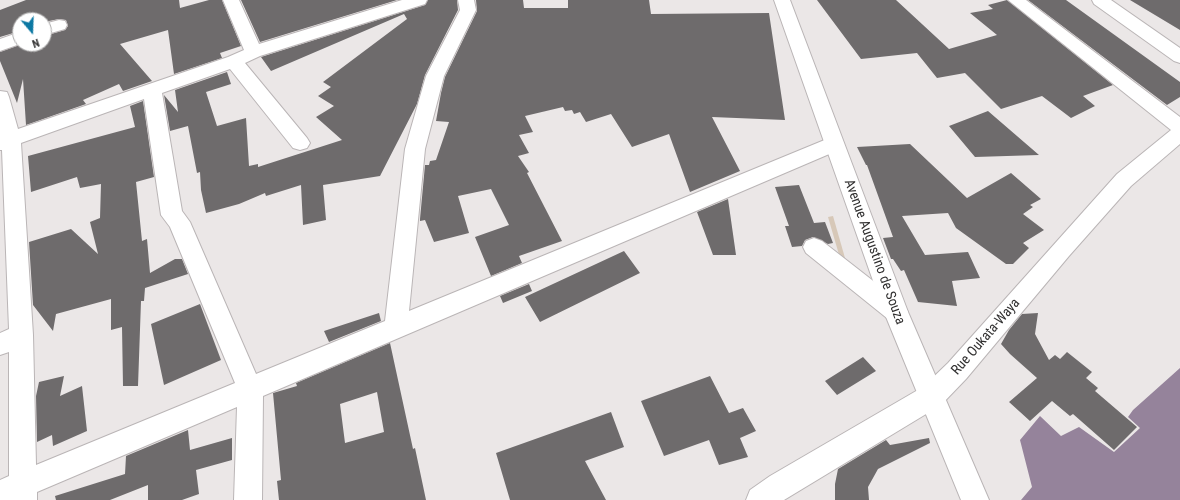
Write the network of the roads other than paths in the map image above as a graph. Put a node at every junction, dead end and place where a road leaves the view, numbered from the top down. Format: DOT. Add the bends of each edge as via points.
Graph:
graph roads {
  1 [pos="231,0"];
  2 [pos="419,0"];
  3 [pos="466,0"];
  4 [pos="782,0"];
  5 [pos="1016,0"];
  6 [pos="1100,0"];
  7 [pos="12,41"];
  8 [pos="0,45"];
  9 [pos="254,52"];
  10 [pos="1180,56"];
  11 [pos="234,61"];
  12 [pos="152,90"];
  13 [pos="0,97"];
  14 [pos="1180,127"];
  15 [pos="1180,133"];
  16 [pos="5,141"];
  17 [pos="300,143"];
  18 [pos="834,144"];
  19 [pos="814,247"];
  20 [pos="896,312"];
  21 [pos="396,326"];
  22 [pos="10,340"];
  23 [pos="250,389"];
  24 [pos="932,396"];
  25 [pos="23,492"];
  26 [pos="0,494"];
  27 [pos="248,500"];
  28 [pos="760,500"];
  29 [pos="975,500"];
  1 -- 9 [label="street"];
  2 -- 9 [label="street"];
  3 -- 21 [label="street" via="468,10 435,76 415,150"];
  4 -- 18 [label="street, Avenue Augustino de Souza"];
  5 -- 14 [label="street"];
  6 -- 10 [label="street"];
  7 -- 8 [label="street"];
  9 -- 11 [label="street"];
  11 -- 12 [label="street"];
  11 -- 17 [label="street"];
  12 -- 16 [label="street"];
  12 -- 23 [label="street" via="172,215 179,222"];
  13 -- 16 [label="street"];
  15 -- 24 [label="street, Rue Oukata-Waya" via="1124,180 957,371"];
  16 -- 22 [label="street"];
  18 -- 20 [label="street, Avenue Augustino de Souza"];
  18 -- 21 [label="street"];
  19 -- 20 [label="street"];
  20 -- 24 [label="street, Avenue Augustino de Souza"];
  21 -- 23 [label="street"];
  22 -- 25 [label="street"];
  23 -- 25 [label="street"];
  23 -- 27 [label="street"];
  24 -- 28 [label="street, Rue Oukata-Waya"];
  24 -- 29 [label="street, Avenue Augustino de Souza"];
  25 -- 26 [label="street"];
}
